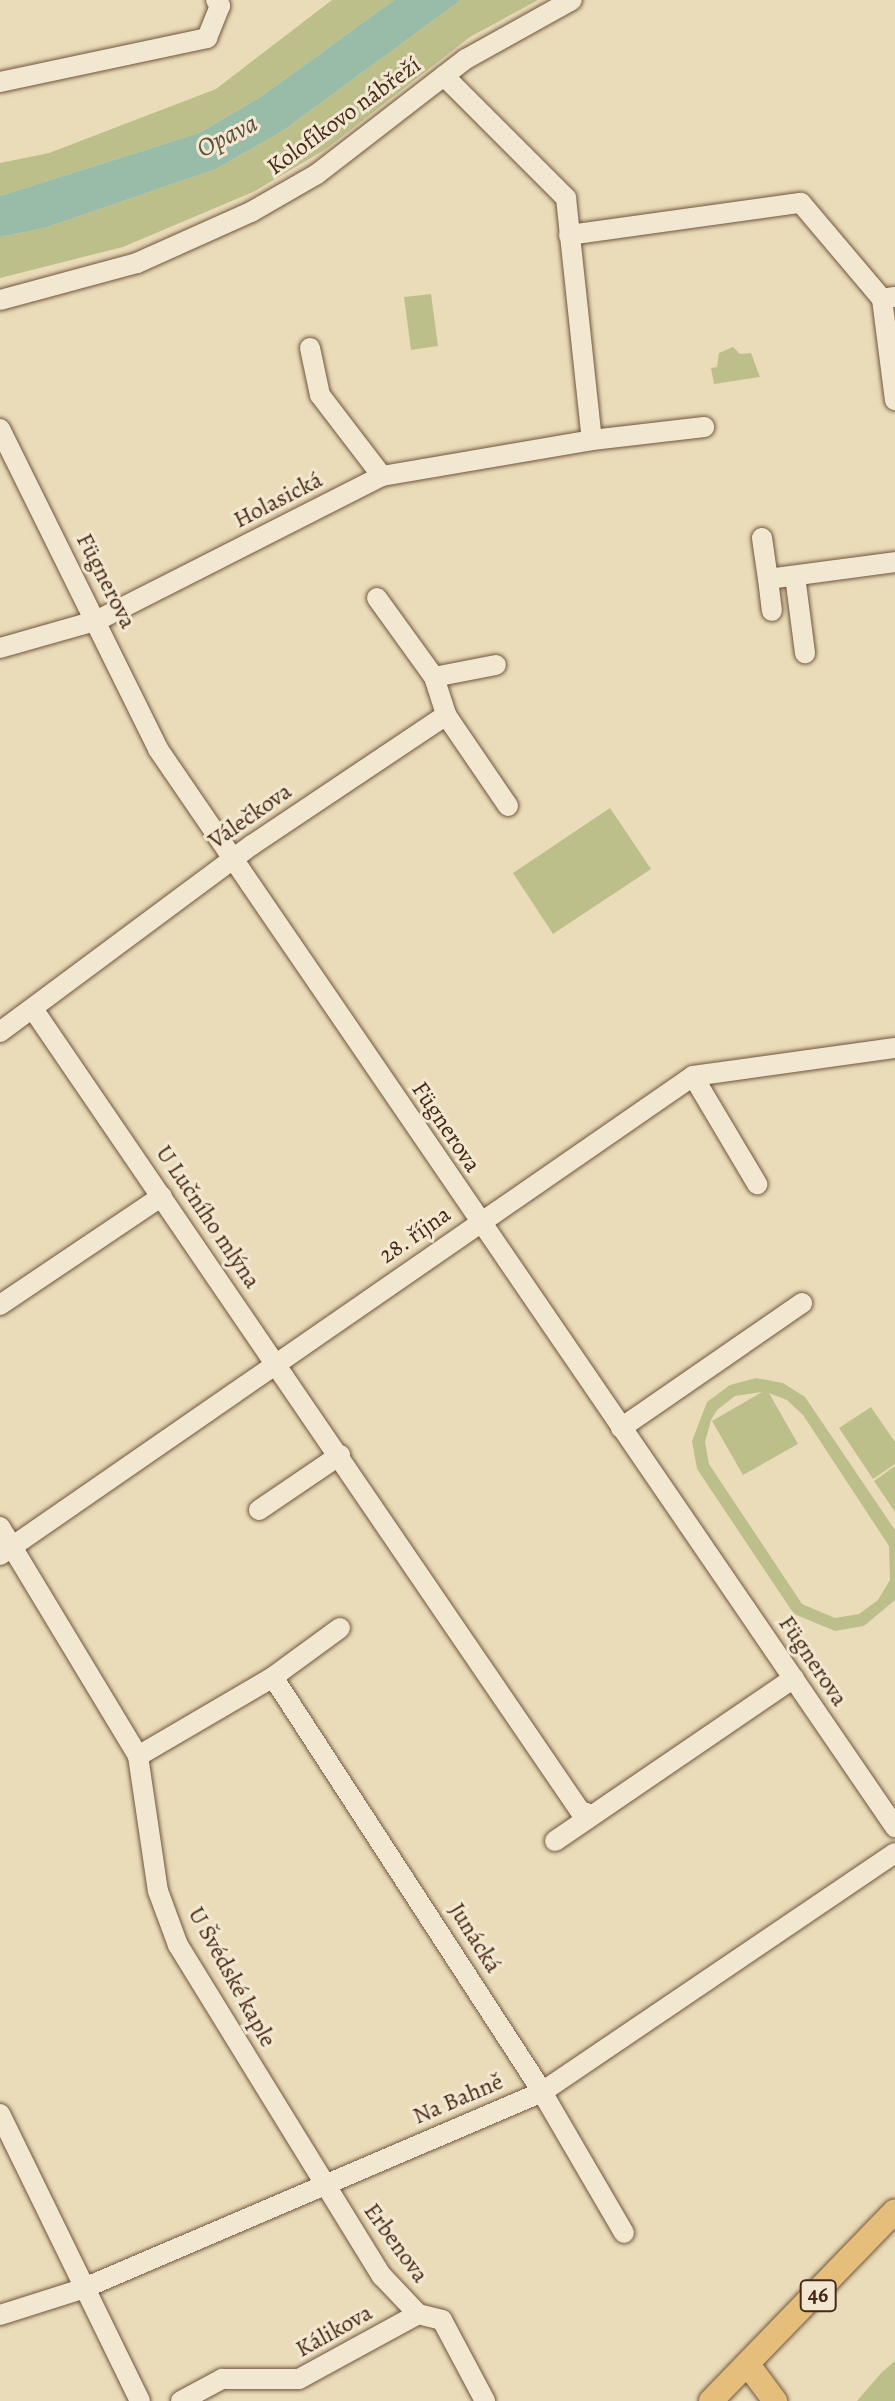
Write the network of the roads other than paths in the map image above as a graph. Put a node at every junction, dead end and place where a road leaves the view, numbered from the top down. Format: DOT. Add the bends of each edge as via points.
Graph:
graph roads {
  1 [pos="216,0"];
  2 [pos="572,0"];
  3 [pos="444,76"];
  4 [pos="0,82"];
  5 [pos="569,235"];
  6 [pos="888,298"];
  7 [pos="0,300"];
  8 [pos="310,348"];
  9 [pos="895,400"];
  10 [pos="704,427"];
  11 [pos="0,429"];
  12 [pos="592,440"];
  13 [pos="382,476"];
  14 [pos="762,538"];
  15 [pos="895,562"];
  16 [pos="795,576"];
  17 [pos="768,579"];
  18 [pos="377,598"];
  19 [pos="772,611"];
  20 [pos="98,620"];
  21 [pos="0,648"];
  22 [pos="805,653"];
  23 [pos="496,665"];
  24 [pos="434,677"];
  25 [pos="446,715"];
  26 [pos="508,806"];
  27 [pos="233,860"];
  28 [pos="33,1009"];
  29 [pos="0,1032"];
  30 [pos="895,1048"];
  31 [pos="693,1076"];
  32 [pos="757,1184"];
  33 [pos="162,1196"];
  34 [pos="479,1222"];
  35 [pos="802,1303"];
  36 [pos="0,1305"];
  37 [pos="277,1364"];
  38 [pos="621,1428"];
  39 [pos="340,1455"];
  40 [pos="259,1510"];
  41 [pos="0,1527"];
  42 [pos="6,1551"];
  43 [pos="340,1628"];
  44 [pos="273,1677"];
  45 [pos="794,1678"];
  46 [pos="138,1756"];
  47 [pos="589,1814"];
  48 [pos="895,1827"];
  49 [pos="555,1841"];
  50 [pos="895,1853"];
  51 [pos="542,2092"];
  52 [pos="0,2114"];
  53 [pos="324,2185"];
  54 [pos="895,2211"];
  55 [pos="624,2233"];
  56 [pos="82,2289"];
  57 [pos="418,2314"];
  58 [pos="0,2315"];
  59 [pos="749,2366"];
  60 [pos="140,2401"];
  61 [pos="181,2401"];
  62 [pos="484,2401"];
  63 [pos="711,2401"];
  64 [pos="775,2401"];
  1 -- 4 [label="street" via="220,6 207,38"];
  2 -- 3 [label="street, Kolofíkovo nábřeží"];
  3 -- 5 [label="street" via="562,190"];
  3 -- 7 [label="street, Kolofíkovo nábřeží" via="317,174 251,212 137,263"];
  5 -- 6 [label="street" via="801,203"];
  5 -- 12 [label="street"];
  6 -- 9 [label="street"];
  8 -- 13 [label="street" via="320,395"];
  10 -- 12 [label="street, Holasická"];
  11 -- 20 [label="street, Fügnerova"];
  12 -- 13 [label="street, Holasická"];
  13 -- 20 [label="street, Holasická"];
  14 -- 17 [label="street"];
  15 -- 16 [label="street"];
  16 -- 17 [label="street"];
  16 -- 22 [label="street"];
  17 -- 19 [label="street"];
  18 -- 24 [label="street"];
  20 -- 21 [label="street, Holasická"];
  20 -- 27 [label="street, Fügnerova" via="158,749"];
  23 -- 24 [label="street"];
  24 -- 25 [label="street"];
  25 -- 26 [label="street"];
  25 -- 27 [label="street, Válečkova"];
  27 -- 28 [label="street, Válečkova"];
  27 -- 34 [label="street, Fügnerova"];
  28 -- 29 [label="street, Válečkova"];
  28 -- 33 [label="street, U Lučního mlýna"];
  30 -- 31 [label="street, 28. října"];
  31 -- 32 [label="street"];
  31 -- 34 [label="street, 28. října"];
  33 -- 36 [label="street"];
  33 -- 37 [label="street, U Lučního mlýna"];
  34 -- 37 [label="street, 28. října"];
  34 -- 38 [label="street, Fügnerova"];
  35 -- 38 [label="street"];
  37 -- 39 [label="street, U Lučního mlýna"];
  37 -- 42 [label="street, 28. října"];
  38 -- 45 [label="street, Fügnerova"];
  39 -- 40 [label="street"];
  39 -- 47 [label="street, U Lučního mlýna" via="580,1811"];
  41 -- 42 [label="street, U Švédské kaple"];
  42 -- 46 [label="street, U Švédské kaple"];
  43 -- 44 [label="street"];
  44 -- 46 [label="street"];
  44 -- 51 [label="street, Junácká"];
  45 -- 47 [label="street"];
  45 -- 48 [label="street, Fügnerova"];
  46 -- 53 [label="street, U Švédské kaple" via="158,1891 178,1945"];
  47 -- 49 [label="street"];
  50 -- 51 [label="street, Na Bahně"];
  51 -- 53 [label="street, Na Bahně"];
  51 -- 55 [label="street, Junácká"];
  52 -- 56 [label="street"];
  53 -- 56 [label="street, Na Bahně"];
  53 -- 57 [label="street, Erbenova" via="382,2276"];
  54 -- 59 [label="main road, 46"];
  56 -- 58 [label="street, Na Bahně"];
  56 -- 60 [label="street"];
  57 -- 61 [label="street, Kálikova" via="299,2379 222,2379"];
  57 -- 62 [label="street, Erbenova" via="442,2320"];
  59 -- 63 [label="main road"];
  59 -- 64 [label="main road"];
}
